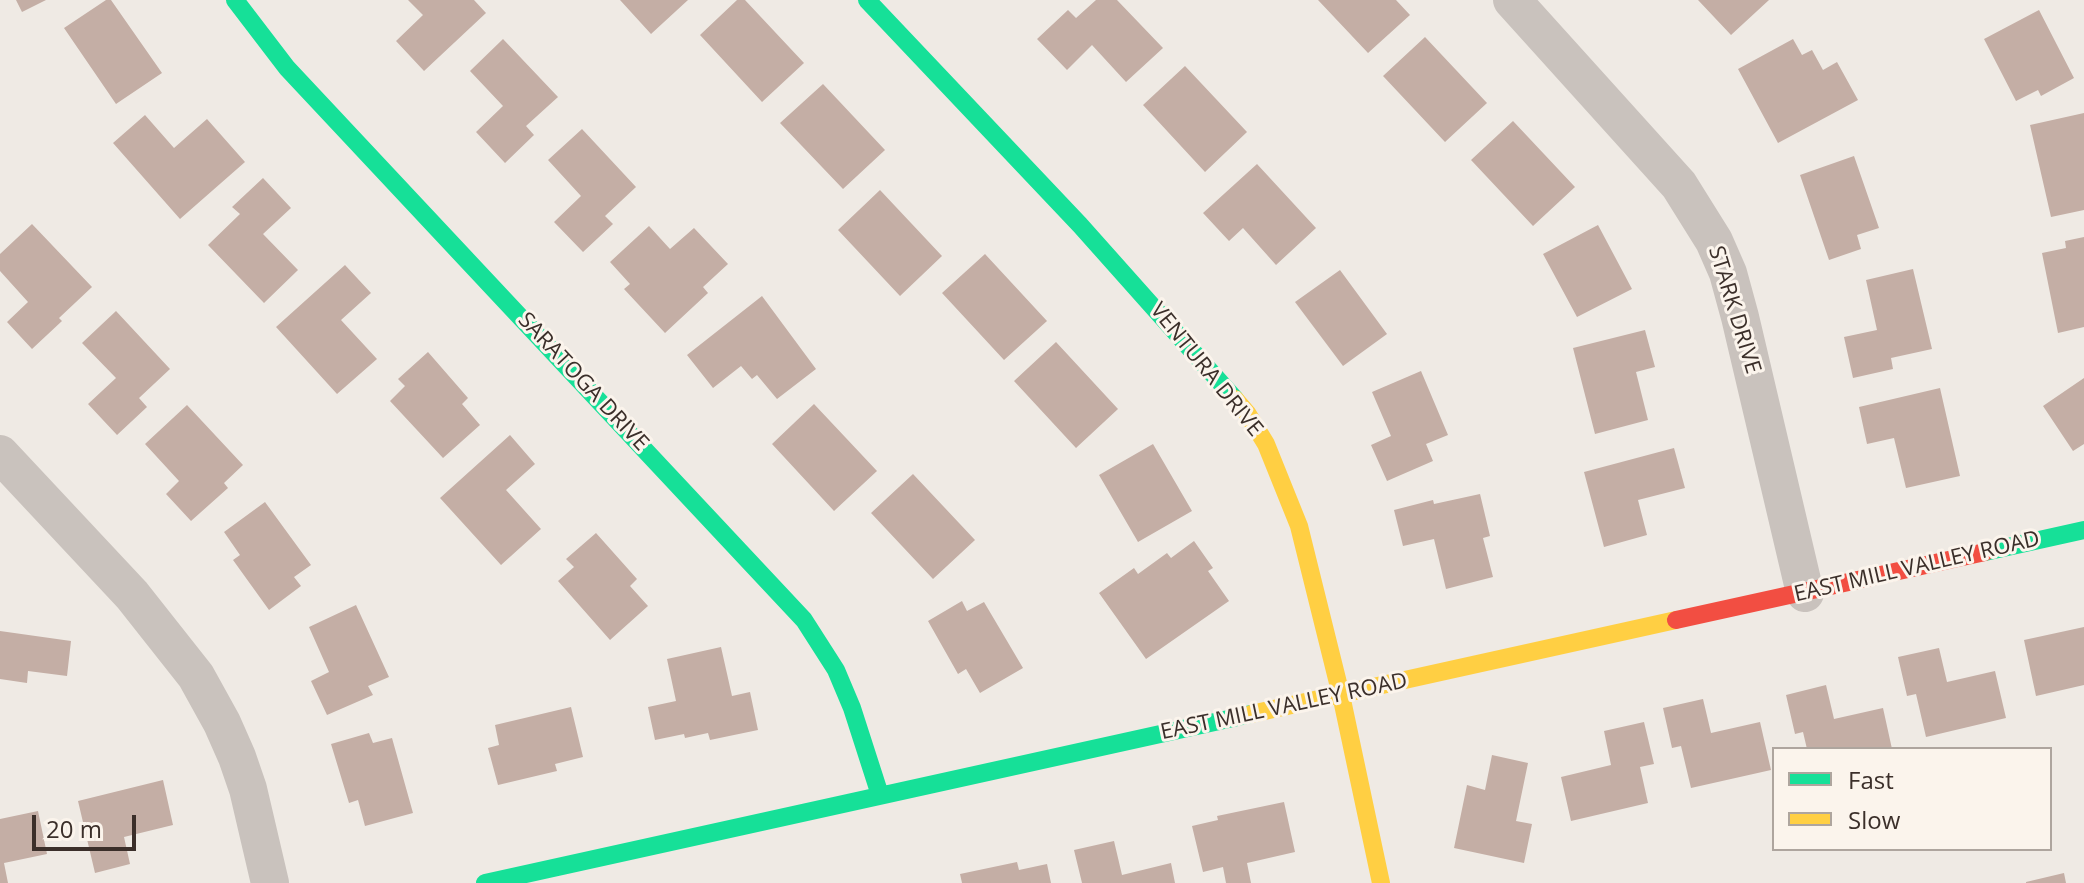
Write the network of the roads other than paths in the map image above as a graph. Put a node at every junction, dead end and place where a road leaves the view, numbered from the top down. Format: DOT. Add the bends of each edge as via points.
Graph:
graph roads {
  1 [pos="235,0"];
  2 [pos="867,0"];
  3 [pos="1512,0"];
  4 [pos="0,454"];
  5 [pos="2084,530"];
  6 [pos="1805,593"];
  7 [pos="1341,695"];
  8 [pos="880,795"];
  9 [pos="270,883"];
  10 [pos="485,883"];
  11 [pos="1381,883"];
  1 -- 8 [label="street, SARATOGA DRIVE" via="287,68 804,620 836,670"];
  2 -- 7 [label="street, VENTURA DRIVE" via="1080,225 1247,413 1266,444 1299,526"];
  3 -- 6 [label="street, STARK DRIVE" via="1679,185 1714,241 1740,317"];
  4 -- 9 [label="street" via="132,595 196,676 237,757"];
  5 -- 6 [label="street, EAST MILL VALLEY ROAD"];
  6 -- 7 [label="street, EAST MILL VALLEY ROAD"];
  7 -- 8 [label="street, EAST MILL VALLEY ROAD"];
  7 -- 11 [label="street, VENTURA DRIVE"];
  8 -- 10 [label="street, EAST MILL VALLEY ROAD"];
}
